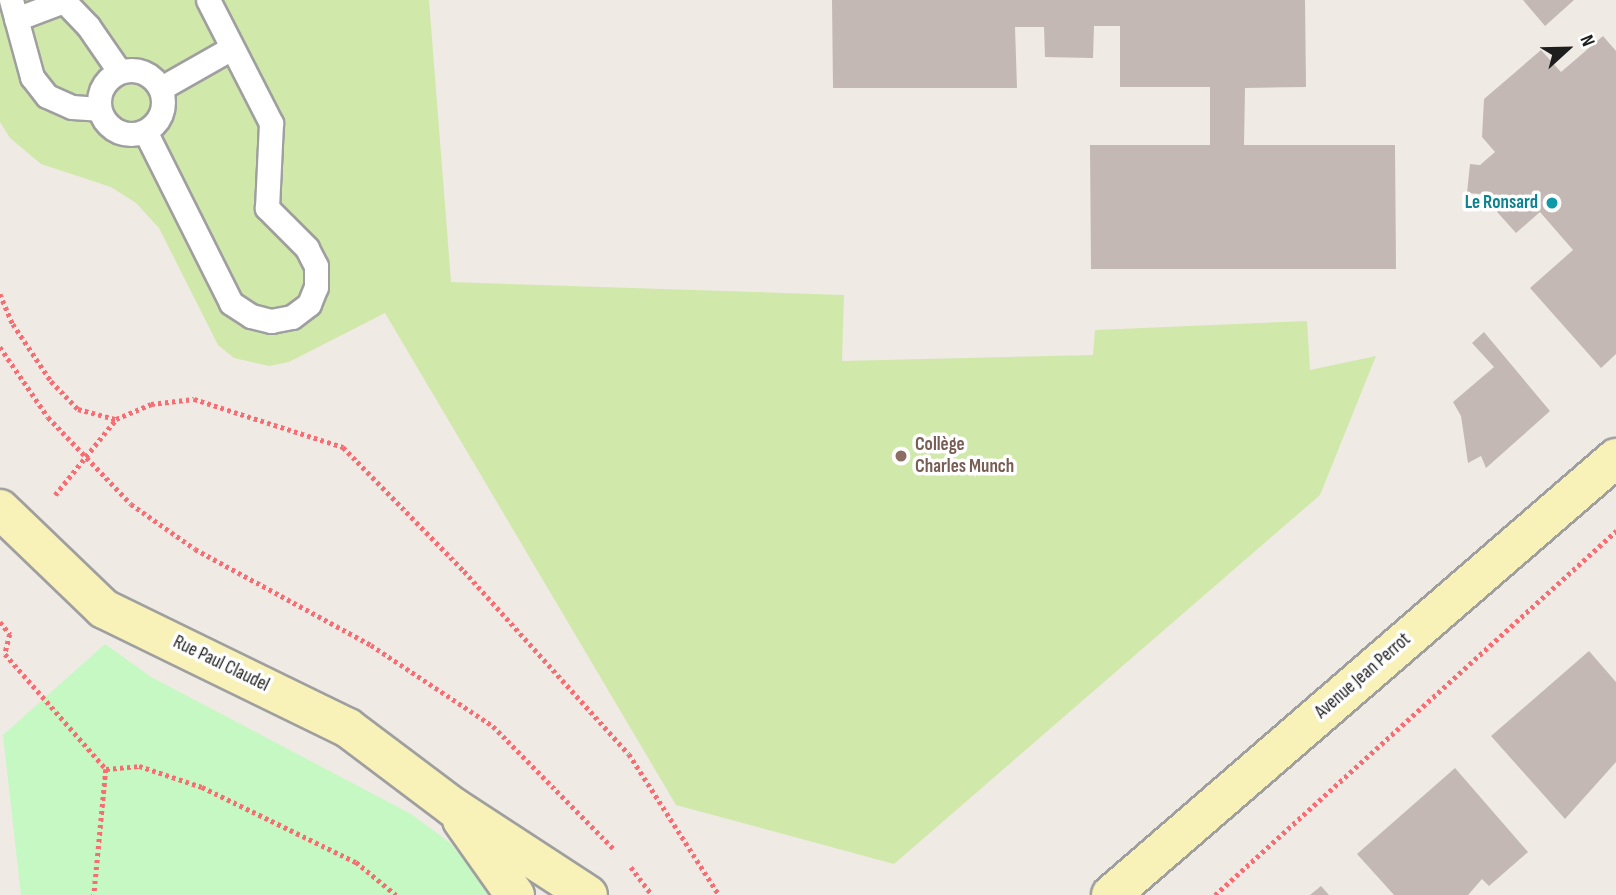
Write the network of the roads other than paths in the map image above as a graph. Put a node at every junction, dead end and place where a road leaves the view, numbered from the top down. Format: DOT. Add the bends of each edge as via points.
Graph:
graph roads {
  1 [pos="208,0"];
  2 [pos="64,1"];
  3 [pos="13,10"];
  4 [pos="232,48"];
  5 [pos="118,71"];
  6 [pos="163,87"];
  7 [pos="99,109"];
  8 [pos="146,133"];
  9 [pos="1616,458"];
  10 [pos="0,509"];
  11 [pos="453,807"];
  12 [pos="516,895"];
  13 [pos="588,895"];
  14 [pos="1111,895"];
  1 -- 4 [label="lane"];
  2 -- 3 [label="lane"];
  2 -- 5 [label="lane" via="88,26"];
  3 -- 7 [label="lane" via="32,76 47,96 72,107"];
  4 -- 6 [label="lane"];
  4 -- 8 [label="lane" via="271,123 267,208 307,248 316,266 316,287 309,304 292,317 271,321 251,316 231,303"];
  5 -- 6 [label="lane" via="135,70"];
  5 -- 7 [label="lane" via="103,84 96,102"];
  6 -- 8 [label="lane" via="161,114"];
  7 -- 8 [label="lane" via="100,119 114,130"];
  9 -- 14 [label="main road, Avenue Jean Perrot"];
  10 -- 11 [label="main road, Rue Paul Claudel" via="104,609 348,727"];
  11 -- 12 [label="main road, Rue Paul Claudel"];
  11 -- 13 [label="main road, Rue Paul Claudel"];
}
